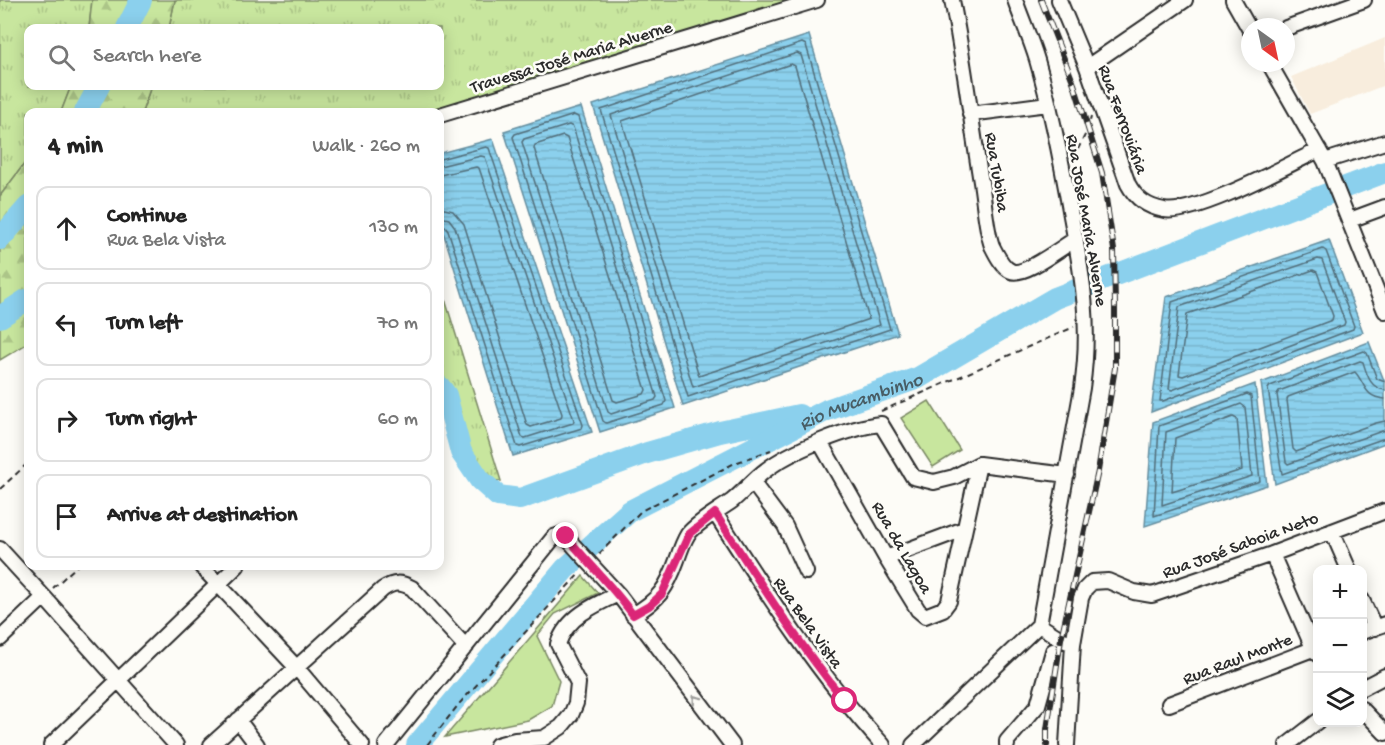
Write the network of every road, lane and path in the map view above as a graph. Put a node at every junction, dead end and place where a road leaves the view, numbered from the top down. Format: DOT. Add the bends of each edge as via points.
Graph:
graph roads {
  1 [pos="817,0"];
  2 [pos="952,0"];
  3 [pos="1016,0"];
  4 [pos="1059,0"];
  5 [pos="1185,0"];
  6 [pos="1233,0"];
  7 [pos="1364,0"];
  8 [pos="1243,18"];
  9 [pos="1295,25"];
  10 [pos="1087,67"];
  11 [pos="1274,72"];
  12 [pos="1048,104"];
  13 [pos="444,114"];
  14 [pos="970,114"];
  15 [pos="1091,117"];
  16 [pos="1385,142"];
  17 [pos="1324,159"];
  18 [pos="1073,160"];
  19 [pos="1385,207"];
  20 [pos="1349,218"];
  21 [pos="1076,239"];
  22 [pos="1385,311"];
  23 [pos="820,442"];
  24 [pos="979,464"];
  25 [pos="24,467"];
  26 [pos="1067,475"];
  27 [pos="753,483"];
  28 [pos="0,489"];
  29 [pos="1385,511"];
  30 [pos="715,513"];
  31 [pos="964,529"];
  32 [pos="1332,531"];
  33 [pos="0,549"];
  34 [pos="1272,554"];
  35 [pos="886,558"];
  36 [pos="1347,565"];
  37 [pos="73,570"];
  38 [pos="205,570"];
  39 [pos="233,570"];
  40 [pos="806,572"];
  41 [pos="218,584"];
  42 [pos="618,594"];
  43 [pos="44,597"];
  44 [pos="1367,612"];
  45 [pos="633,615"];
  46 [pos="1039,625"];
  47 [pos="1374,628"];
  48 [pos="0,639"];
  49 [pos="1313,643"];
  50 [pos="1073,644"];
  51 [pos="466,647"];
  52 [pos="1053,651"];
  53 [pos="1313,651"];
  54 [pos="296,668"];
  55 [pos="1385,676"];
  56 [pos="118,680"];
  57 [pos="1367,685"];
  58 [pos="1169,704"];
  59 [pos="1367,714"];
  60 [pos="238,720"];
  61 [pos="1313,724"];
  62 [pos="1385,733"];
  63 [pos="546,741"];
  64 [pos="51,745"];
  65 [pos="176,745"];
  66 [pos="210,745"];
  67 [pos="257,745"];
  68 [pos="362,745"];
  69 [pos="386,745"];
  70 [pos="497,745"];
  71 [pos="732,745"];
  72 [pos="883,745"];
  73 [pos="913,745"];
  74 [pos="1007,745"];
  75 [pos="1067,745"];
  76 [pos="1287,745"];
  1 -- 13 [label="street, Travessa José Maria Alverne"];
  2 -- 14 [label="street, Rua Tubiba"];
  3 -- 12 [label="street, Rua José Maria Alverne"];
  4 -- 10 [label="street, Rua Ferroviária"];
  5 -- 10 [label="street"];
  6 -- 8 [label="street"];
  7 -- 9 [label="street"];
  10 -- 17 [label="street, Rua Ferroviária" via="1128,184 1134,196 1146,204 1165,211 1188,208"];
  11 -- 17 [label="street"];
  12 -- 14 [label="street"];
  12 -- 21 [label="street, Rua José Maria Alverne"];
  14 -- 21 [label="street, Rua Tubiba" via="992,245 1001,262 1012,272 1023,271"];
  15 -- 18 [label="path"];
  16 -- 17 [label="street, Rua Ferroviária"];
  17 -- 20 [label="street"];
  19 -- 20 [label="street"];
  20 -- 22 [label="street"];
  21 -- 26 [label="street, Rua José Maria Alverne" via="1087,321 1086,361"];
  23 -- 24 [label="street" via="880,424 913,477 934,482"];
  23 -- 27 [label="street" via="772,465"];
  23 -- 35 [label="street, Rua da Lagoa"];
  24 -- 26 [label="street"];
  24 -- 31 [label="street, Rua da Lagoa"];
  25 -- 28 [label="path"];
  26 -- 46 [label="street, Rua José Maria Alverne"];
  27 -- 30 [label="street"];
  27 -- 40 [label="street" via="785,526"];
  29 -- 32 [label="street, Rua José Saboia Neto"];
  30 -- 45 [label="street" via="689,534 662,594"];
  30 -- 72 [label="street, Rua Bela Vista" via="824,675"];
  31 -- 35 [label="street"];
  31 -- 35 [label="street, Rua da Lagoa" via="949,601 934,614 925,616 918,610"];
  32 -- 34 [label="street, Rua José Saboia Neto"];
  32 -- 36 [label="street"];
  33 -- 43 [label="street"];
  34 -- 49 [label="street"];
  34 -- 50 [label="street, Rua José Saboia Neto" via="1152,595 1108,581 1092,582 1081,598"];
  37 -- 43 [label="path"];
  38 -- 41 [label="street"];
  39 -- 41 [label="street"];
  41 -- 54 [label="street"];
  41 -- 56 [label="street"];
  42 -- 45 [label="street"];
  42 -- 51 [label="street" via="561,534 554,537"];
  42 -- 63 [label="street" via="577,616 561,636 558,644 578,683 578,696 571,715"];
  43 -- 48 [label="street"];
  43 -- 56 [label="street"];
  44 -- 47 [label="street"];
  71 -- 45 [label="street, one-way"];
  46 -- 50 [label="street"];
  46 -- 73 [label="street"];
  50 -- 75 [label="street"];
  51 -- 54 [label="street" via="412,588 393,583"];
  51 -- 69 [label="street"];
  52 -- 74 [label="street" via="1038,705"];
  53 -- 58 [label="street, Rua Raul Monte"];
  54 -- 60 [label="street"];
  54 -- 68 [label="street"];
  55 -- 57 [label="street"];
  56 -- 64 [label="street"];
  56 -- 65 [label="street"];
  59 -- 62 [label="street"];
  60 -- 66 [label="street"];
  60 -- 67 [label="street"];
  61 -- 76 [label="street"];
  63 -- 70 [label="street" via="515,740"];
}
